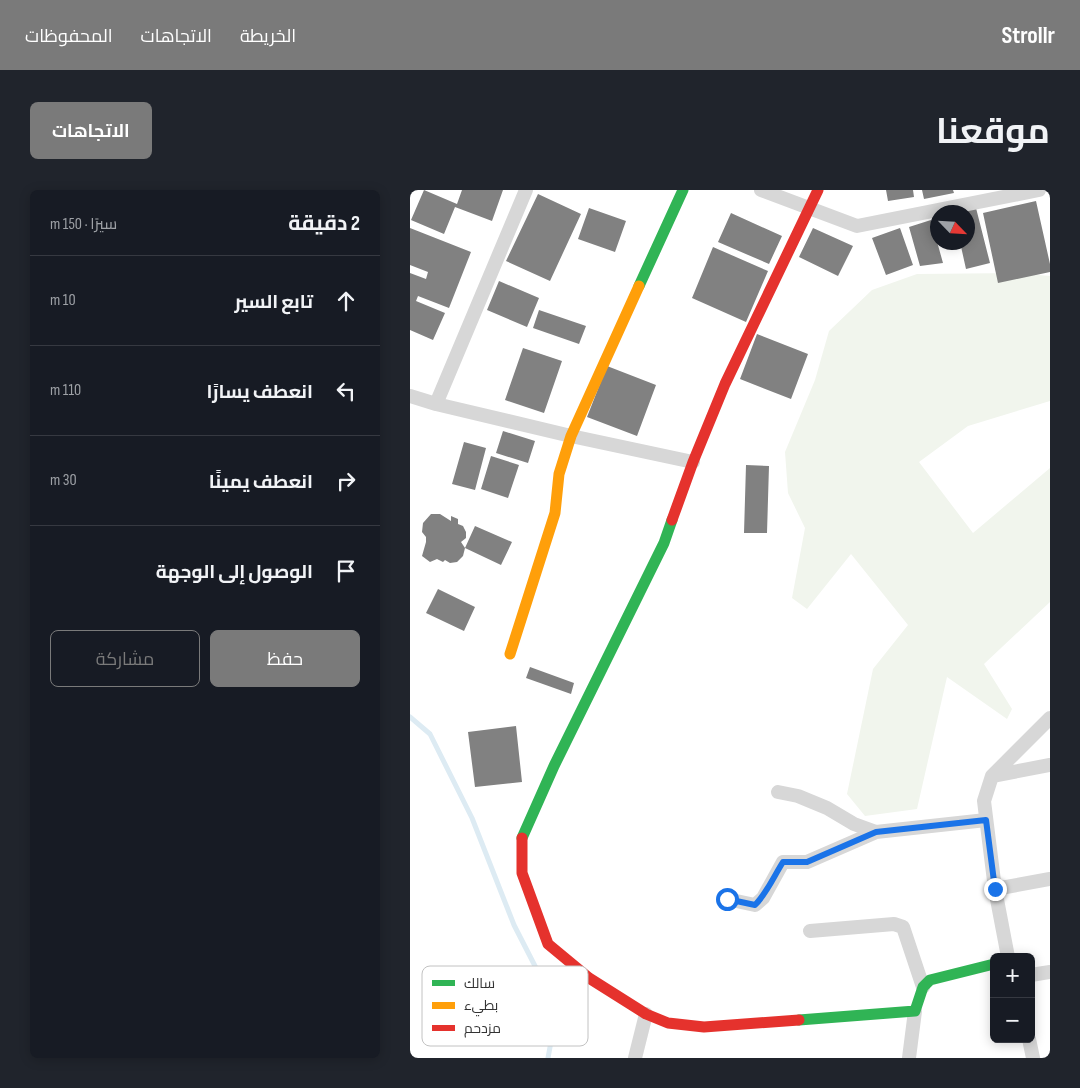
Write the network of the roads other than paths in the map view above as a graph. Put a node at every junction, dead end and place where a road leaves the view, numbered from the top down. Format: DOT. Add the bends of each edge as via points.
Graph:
graph roads {
  1 [pos="526,190"];
  2 [pos="683,190"];
  3 [pos="761,190"];
  4 [pos="818,190"];
  5 [pos="1039,190"];
  6 [pos="810,208"];
  7 [pos="410,396"];
  8 [pos="436,404"];
  9 [pos="571,436"];
  10 [pos="693,462"];
  11 [pos="510,654"];
  12 [pos="1050,718"];
  13 [pos="1050,765"];
  14 [pos="992,776"];
  15 [pos="778,792"];
  16 [pos="986,820"];
  17 [pos="876,832"];
  18 [pos="1050,879"];
  19 [pos="995,889"];
  20 [pos="727,899"];
  21 [pos="810,931"];
  22 [pos="1007,953"];
  23 [pos="990,965"];
  24 [pos="575,966"];
  25 [pos="1050,972"];
  26 [pos="1035,974"];
  27 [pos="588,977"];
  28 [pos="923,987"];
  29 [pos="915,1012"];
  30 [pos="646,1014"];
  31 [pos="1030,1043"];
  32 [pos="635,1058"];
  33 [pos="909,1058"];
  34 [pos="1033,1058"];
  1 -- 8 [label="street"];
  2 -- 9 [label="street"];
  3 -- 6 [label="street"];
  4 -- 6 [label="street"];
  5 -- 6 [label="street" via="857,226"];
  6 -- 10 [label="street" via="725,384"];
  7 -- 8 [label="street"];
  8 -- 9 [label="street"];
  9 -- 10 [label="street"];
  9 -- 11 [label="street" via="559,474 555,513"];
  10 -- 24 [label="street" via="664,543 554,766 522,839 522,873 530,901 548,944"];
  12 -- 14 [label="street"];
  13 -- 14 [label="street"];
  14 -- 16 [label="street" via="984,801"];
  15 -- 17 [label="street" via="798,796"];
  16 -- 17 [label="street"];
  16 -- 19 [label="street"];
  17 -- 20 [label="street" via="807,862 783,862 763,898 755,905"];
  18 -- 19 [label="street"];
  19 -- 22 [label="street"];
  21 -- 28 [label="street" via="894,924 903,927"];
  23 -- 28 [label="street" via="930,980"];
  25 -- 26 [label="street"];
  27 -- 30 [label="street"];
  28 -- 29 [label="street"];
  29 -- 30 [label="street" via="704,1026 668,1023"];
  29 -- 33 [label="street"];
  30 -- 32 [label="street"];
  31 -- 34 [label="street"];
}
